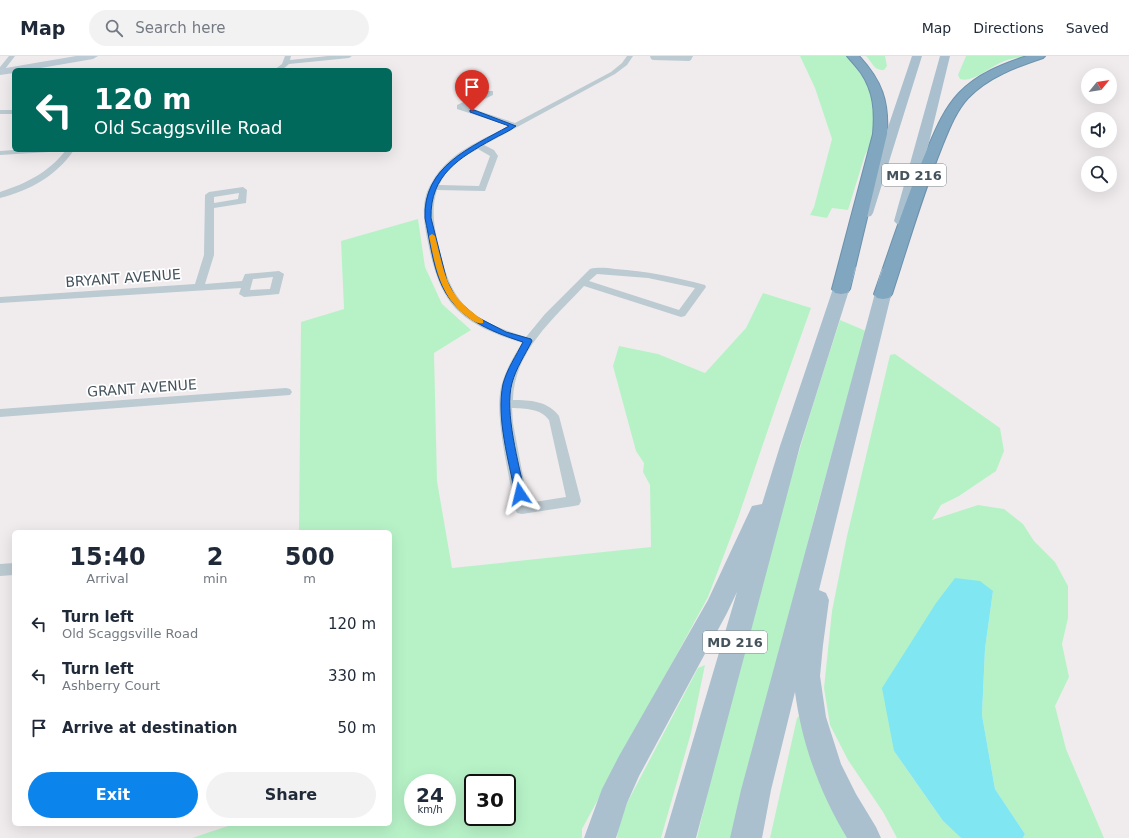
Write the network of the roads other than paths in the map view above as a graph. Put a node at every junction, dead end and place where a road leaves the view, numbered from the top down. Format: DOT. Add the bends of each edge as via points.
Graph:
graph roads {
  1 [pos="12,56"];
  2 [pos="92,56"];
  3 [pos="349,56"];
  4 [pos="630,56"];
  5 [pos="653,56"];
  6 [pos="690,56"];
  7 [pos="853,56"];
  8 [pos="917,56"];
  9 [pos="946,56"];
  10 [pos="1039,56"];
  11 [pos="287,59"];
  12 [pos="23,68"];
  13 [pos="280,68"];
  14 [pos="12,70"];
  15 [pos="0,72"];
  16 [pos="490,93"];
  17 [pos="0,112"];
  18 [pos="12,112"];
  19 [pos="514,126"];
  20 [pos="476,145"];
  21 [pos="16,152"];
  22 [pos="69,152"];
  23 [pos="0,153"];
  24 [pos="433,187"];
  25 [pos="0,195"];
  26 [pos="209,206"];
  27 [pos="582,282"];
  28 [pos="247,284"];
  29 [pos="199,287"];
  30 [pos="841,289"];
  31 [pos="883,294"];
  32 [pos="0,300"];
  33 [pos="528,341"];
  34 [pos="286,392"];
  35 [pos="506,404"];
  36 [pos="0,413"];
  37 [pos="790,446"];
  38 [pos="840,457"];
  39 [pos="12,569"];
  40 [pos="0,570"];
  41 [pos="600,838"];
  42 [pos="680,838"];
  43 [pos="746,838"];
  44 [pos="865,838"];
  1 -- 15 [label="street"];
  2 -- 12 [label="street"];
  3 -- 11 [label="street"];
  4 -- 19 [label="street" via="625,64 613,72"];
  5 -- 6 [label="street" via="690,59"];
  7 -- 30 [label="highway" via="877,88 882,104 882,117"];
  8 -- 30 [label="main road, MD 216"];
  9 -- 31 [label="main road, MD 216"];
  10 -- 31 [label="highway" via="984,79 965,94 950,112 925,172"];
  11 -- 13 [label="street" via="285,65"];
  14 -- 15 [label="street"];
  16 -- 19 [label="street" via="460,107"];
  17 -- 18 [label="street"];
  19 -- 20 [label="street"];
  20 -- 24 [label="street" via="446,168"];
  20 -- 24 [label="street" via="494,156 482,189"];
  21 -- 23 [label="street"];
  22 -- 25 [label="street" via="53,171 30,184"];
  24 -- 33 [label="street" via="428,218 448,292 474,319 503,333"];
  26 -- 29 [label="street" via="209,255"];
  27 -- 27 [label="street" via="681,314 701,287 667,278 622,271 594,271"];
  27 -- 33 [label="street"];
  28 -- 29 [label="street, BRYANT AVENUE"];
  29 -- 32 [label="street, BRYANT AVENUE"];
  30 -- 37 [label="main road, MD 216"];
  31 -- 38 [label="main road, MD 216"];
  33 -- 35 [label="street" via="512,371"];
  34 -- 36 [label="street, GRANT AVENUE"];
  35 -- 35 [label="street" via="539,406 553,416 574,501 522,509"];
  37 -- 41 [label="main road" via="718,606 629,766 613,800"];
  37 -- 42 [label="main road, MD 216"];
  38 -- 43 [label="main road, MD 216"];
  38 -- 44 [label="main road" via="810,639 807,674 812,720 825,764 845,807"];
  39 -- 40 [label="street"];
}
